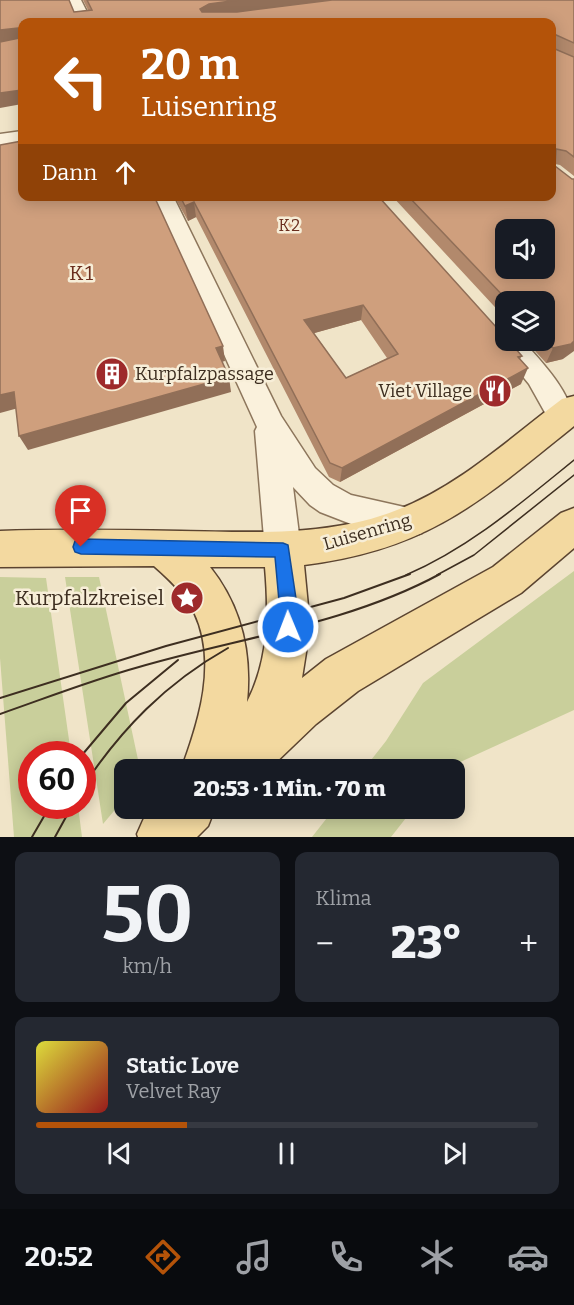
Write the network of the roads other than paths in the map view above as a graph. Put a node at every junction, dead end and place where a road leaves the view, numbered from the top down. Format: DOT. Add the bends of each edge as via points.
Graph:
graph roads {
  1 [pos="75,0"];
  2 [pos="83,18"];
  3 [pos="18,138"];
  4 [pos="0,140"];
  5 [pos="164,201"];
  6 [pos="515,351"];
  7 [pos="568,413"];
  8 [pos="269,422"];
  9 [pos="410,522"];
  10 [pos="574,525"];
  11 [pos="162,548"];
  12 [pos="0,549"];
  13 [pos="283,550"];
  14 [pos="223,759"];
  15 [pos="232,759"];
  16 [pos="235,759"];
  1 -- 2 [label="street"];
  3 -- 4 [label="street"];
  5 -- 8 [label="street"];
  6 -- 7 [label="street"];
  7 -- 9 [label="main road, Luisenring" via="481,481"];
  8 -- 9 [label="street" via="321,495 344,507"];
  8 -- 13 [label="street"];
  9 -- 13 [label="main road, Luisenring" via="332,545"];
  10 -- 16 [label="main road" via="507,580 342,675"];
  11 -- 12 [label="main road"];
  11 -- 13 [label="main road, Luisenring"];
  11 -- 14 [label="main road" via="199,581 213,604 225,644 228,678 217,740"];
  13 -- 15 [label="main road" via="289,612 287,647 257,732"];
}
